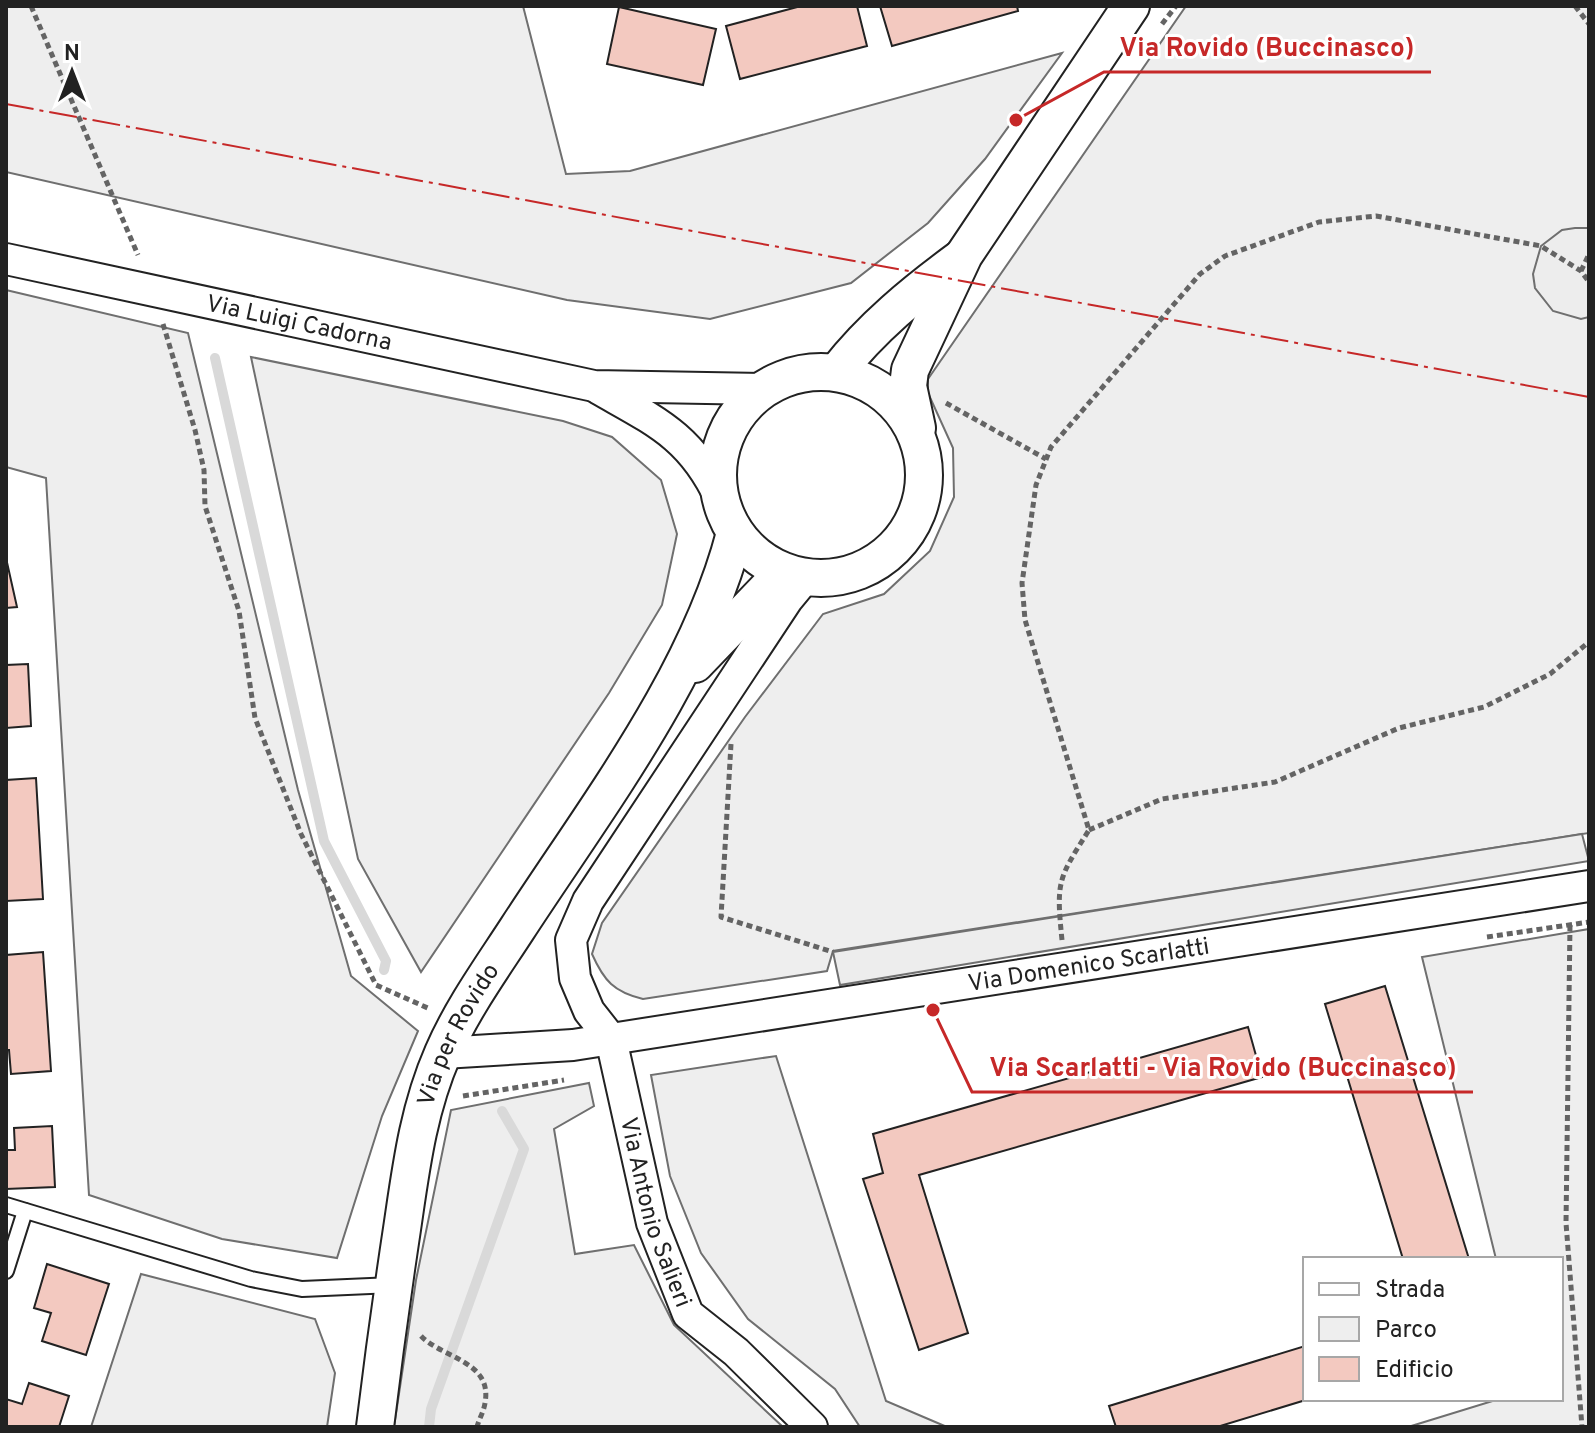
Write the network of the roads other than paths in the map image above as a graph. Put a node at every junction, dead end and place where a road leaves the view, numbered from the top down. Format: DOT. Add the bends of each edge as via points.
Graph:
graph roads {
  1 [pos="1131,6"];
  2 [pos="964,255"];
  3 [pos="6,259"];
  4 [pos="837,372"];
  5 [pos="594,386"];
  6 [pos="763,389"];
  7 [pos="919,441"];
  8 [pos="720,498"];
  9 [pos="735,533"];
  10 [pos="798,576"];
  11 [pos="669,692"];
  12 [pos="1580,888"];
  13 [pos="451,1038"];
  14 [pos="611,1039"];
  15 [pos="6,1205"];
  16 [pos="25,1211"];
  17 [pos="6,1271"];
  18 [pos="393,1285"];
  19 [pos="375,1427"];
  20 [pos="812,1427"];
  1 -- 2 [label="street"];
  2 -- 4 [label="street" via="921,287"];
  2 -- 7 [label="street" via="910,370"];
  3 -- 5 [label="street, Via Luigi Cadorna"];
  4 -- 6 [label="street" via="811,371"];
  4 -- 7 [label="street" via="888,395 907,416"];
  5 -- 6 [label="street, Via Luigi Cadorna"];
  5 -- 8 [label="street, Via Luigi Cadorna" via="670,430 706,468"];
  6 -- 8 [label="street" via="740,410 724,437 717,467"];
  7 -- 10 [label="street" via="925,468 923,496 898,545 851,574"];
  8 -- 9 [label="street"];
  9 -- 10 [label="street" via="759,558"];
  9 -- 11 [label="street, Via per Rovido" via="707,616"];
  10 -- 11 [label="street, Via per Rovido" via="768,588"];
  10 -- 14 [label="street" via="576,927 570,959 575,978 589,1011"];
  11 -- 13 [label="street, Via per Rovido"];
  12 -- 14 [label="street, Via Domenico Scarlatti"];
  13 -- 14 [label="street, Via Domenico Scarlatti" via="545,1049"];
  13 -- 18 [label="street, Via per Rovido" via="423,1103"];
  14 -- 20 [label="street, Via Antonio Salieri" via="652,1223 688,1314 736,1352"];
  15 -- 16 [label="lane"];
  16 -- 17 [label="lane"];
  16 -- 18 [label="lane" via="302,1289"];
  18 -- 19 [label="street, Via per Rovido"];
}
